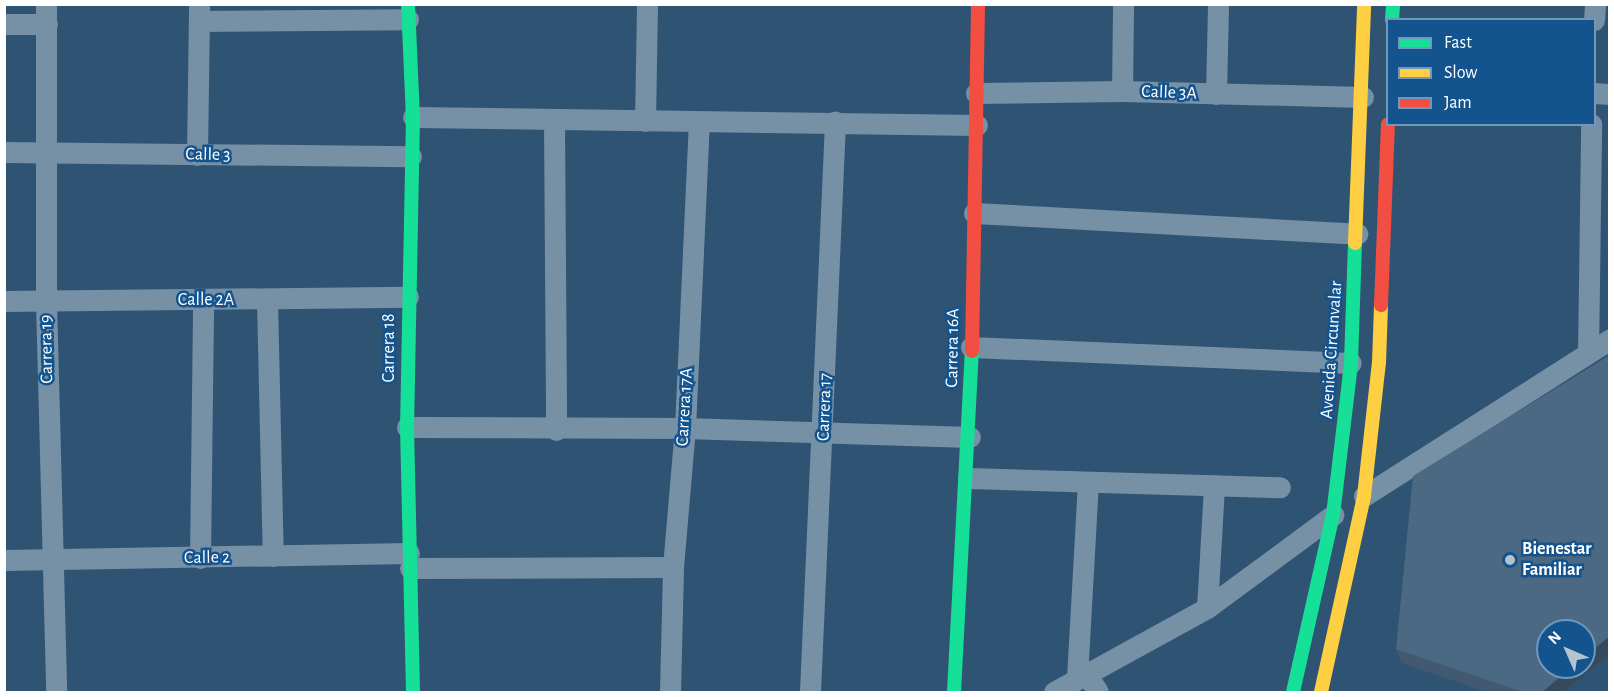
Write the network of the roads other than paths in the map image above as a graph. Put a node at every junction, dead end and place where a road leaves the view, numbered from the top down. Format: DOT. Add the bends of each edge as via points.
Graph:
graph roads {
  1 [pos="646,4"];
  2 [pos="978,4"];
  3 [pos="1123,4"];
  4 [pos="1218,4"];
  5 [pos="1364,4"];
  6 [pos="408,12"];
  7 [pos="199,13"];
  8 [pos="267,13"];
  9 [pos="46,14"];
  10 [pos="4,24"];
  11 [pos="1122,92"];
  12 [pos="976,93"];
  13 [pos="1216,94"];
  14 [pos="1363,97"];
  15 [pos="413,117"];
  16 [pos="554,121"];
  17 [pos="645,121"];
  18 [pos="699,121"];
  19 [pos="835,122"];
  20 [pos="977,125"];
  21 [pos="1388,126"];
  22 [pos="1591,126"];
  23 [pos="49,151"];
  24 [pos="4,152"];
  25 [pos="196,156"];
  26 [pos="411,156"];
  27 [pos="974,213"];
  28 [pos="1357,234"];
  29 [pos="408,297"];
  30 [pos="203,299"];
  31 [pos="267,300"];
  32 [pos="4,301"];
  33 [pos="46,301"];
  34 [pos="1610,339"];
  35 [pos="971,347"];
  36 [pos="1588,353"];
  37 [pos="1351,363"];
  38 [pos="407,427"];
  39 [pos="685,428"];
  40 [pos="556,430"];
  41 [pos="824,434"];
  42 [pos="970,437"];
  43 [pos="968,478"];
  44 [pos="1088,483"];
  45 [pos="1214,485"];
  46 [pos="1281,487"];
  47 [pos="1364,495"];
  48 [pos="1333,515"];
  49 [pos="273,556"];
  50 [pos="200,558"];
  51 [pos="4,560"];
  52 [pos="52,560"];
  53 [pos="410,560"];
  54 [pos="673,567"];
  55 [pos="1207,608"];
  56 [pos="1087,682"];
  57 [pos="56,693"];
  58 [pos="413,693"];
  59 [pos="670,693"];
  60 [pos="810,693"];
  61 [pos="954,693"];
  62 [pos="1054,693"];
  63 [pos="1293,693"];
  64 [pos="1321,693"];
  1 -- 17 [label="street"];
  2 -- 12 [label="main road, Carrera 16A"];
  3 -- 11 [label="street"];
  4 -- 13 [label="street"];
  5 -- 14 [label="main road, Avenida Circunvalar"];
  6 -- 8 [label="street"];
  6 -- 15 [label="main road, Carrera 18"];
  7 -- 8 [label="street"];
  7 -- 25 [label="street"];
  9 -- 10 [label="street"];
  9 -- 23 [label="street, Carrera 19"];
  11 -- 12 [label="street, Calle 3A"];
  11 -- 13 [label="street, Calle 3A"];
  12 -- 20 [label="main road, Carrera 16A"];
  13 -- 14 [label="street, Calle 3A"];
  14 -- 28 [label="main road, Avenida Circunvalar"];
  15 -- 16 [label="street"];
  15 -- 26 [label="main road, Carrera 18"];
  16 -- 17 [label="street"];
  16 -- 40 [label="street"];
  17 -- 18 [label="street"];
  18 -- 19 [label="street"];
  18 -- 39 [label="street, Carrera 17A"];
  19 -- 20 [label="street"];
  19 -- 41 [label="street, Carrera 17"];
  20 -- 27 [label="main road, Carrera 16A"];
  21 -- 47 [label="main road" via="1379,363"];
  22 -- 36 [label="street"];
  23 -- 24 [label="street, Calle 3"];
  23 -- 25 [label="street, Calle 3"];
  23 -- 33 [label="street, Carrera 19"];
  25 -- 26 [label="street, Calle 3"];
  26 -- 29 [label="main road, Carrera 18"];
  27 -- 28 [label="street"];
  27 -- 35 [label="main road, Carrera 16A"];
  28 -- 37 [label="main road, Avenida Circunvalar"];
  29 -- 31 [label="street, Calle 2A"];
  29 -- 38 [label="main road, Carrera 18"];
  30 -- 31 [label="street, Calle 2A"];
  30 -- 33 [label="street, Calle 2A"];
  30 -- 50 [label="street"];
  31 -- 49 [label="street"];
  32 -- 33 [label="street, Calle 2A"];
  33 -- 52 [label="street, Carrera 19"];
  34 -- 36 [label="street"];
  35 -- 37 [label="street"];
  35 -- 42 [label="main road, Carrera 16A"];
  36 -- 47 [label="street"];
  37 -- 48 [label="main road, Avenida Circunvalar"];
  38 -- 40 [label="street"];
  38 -- 53 [label="main road, Carrera 18"];
  39 -- 40 [label="street"];
  39 -- 41 [label="street"];
  39 -- 54 [label="street, Carrera 17A"];
  41 -- 42 [label="street"];
  41 -- 60 [label="street, Carrera 17"];
  42 -- 43 [label="main road, Carrera 16A"];
  43 -- 44 [label="street"];
  43 -- 61 [label="main road, Carrera 16A"];
  44 -- 45 [label="street"];
  44 -- 56 [label="street"];
  45 -- 46 [label="street"];
  45 -- 55 [label="street"];
  47 -- 64 [label="main road"];
  48 -- 55 [label="street"];
  48 -- 63 [label="main road, Avenida Circunvalar"];
  49 -- 50 [label="street, Calle 2"];
  49 -- 53 [label="street, Calle 2"];
  50 -- 52 [label="street, Calle 2"];
  51 -- 52 [label="street, Calle 2"];
  52 -- 57 [label="street, Carrera 19"];
  53 -- 54 [label="street, Calle 2"];
  53 -- 58 [label="main road, Carrera 18"];
  54 -- 59 [label="street, Carrera 17A"];
  55 -- 56 [label="street"];
  56 -- 62 [label="street"];
}
